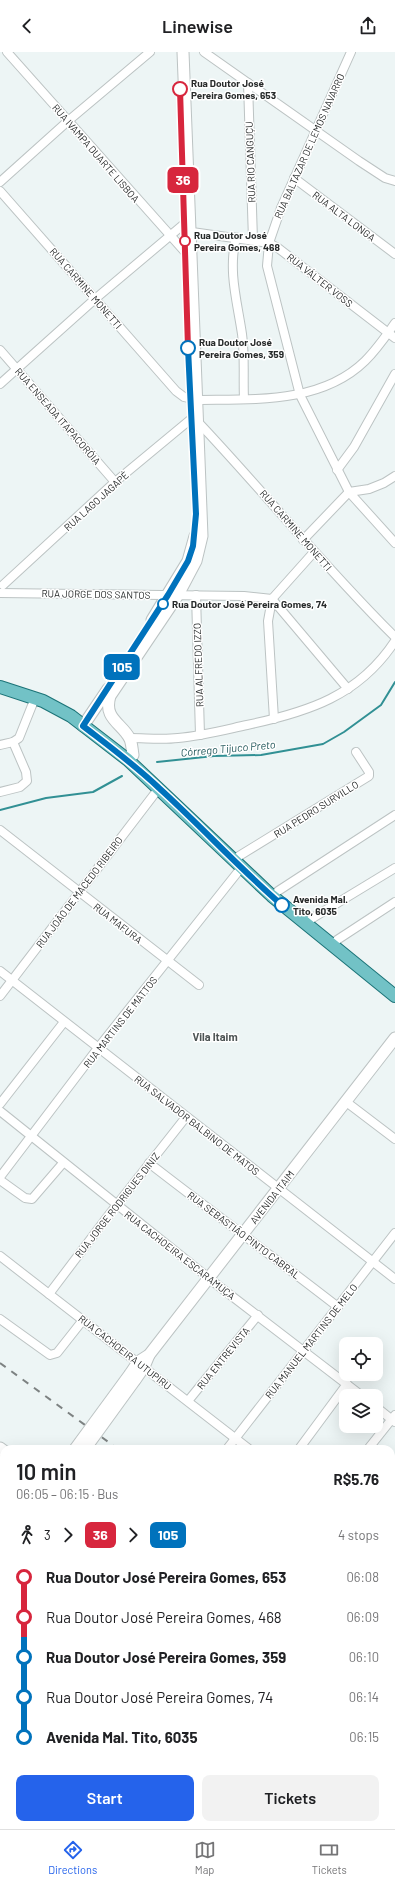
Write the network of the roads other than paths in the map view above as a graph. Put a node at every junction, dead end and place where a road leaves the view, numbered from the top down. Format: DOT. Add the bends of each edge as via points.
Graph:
graph roads {
  1 [pos="7,52"];
  2 [pos="150,52"];
  3 [pos="178,52"];
  4 [pos="183,52"];
  5 [pos="204,52"];
  6 [pos="351,52"];
  7 [pos="248,83"];
  8 [pos="68,121"];
  9 [pos="316,129"];
  10 [pos="294,178"];
  11 [pos="395,180"];
  12 [pos="0,182"];
  13 [pos="0,191"];
  14 [pos="187,228"];
  15 [pos="168,235"];
  16 [pos="236,237"];
  17 [pos="253,240"];
  18 [pos="269,243"];
  19 [pos="186,253"];
  20 [pos="395,254"];
  21 [pos="95,299"];
  22 [pos="395,323"];
  23 [pos="388,333"];
  24 [pos="395,338"];
  25 [pos="0,350"];
  26 [pos="16,369"];
  27 [pos="395,374"];
  28 [pos="0,384"];
  29 [pos="300,395"];
  30 [pos="193,399"];
  31 [pos="244,399"];
  32 [pos="194,420"];
  33 [pos="337,470"];
  34 [pos="395,476"];
  35 [pos="115,482"];
  36 [pos="349,492"];
  37 [pos="304,540"];
  38 [pos="395,543"];
  39 [pos="314,552"];
  40 [pos="1,584"];
  41 [pos="0,593"];
  42 [pos="173,595"];
  43 [pos="196,595"];
  44 [pos="272,599"];
  45 [pos="395,637"];
  46 [pos="395,641"];
  47 [pos="0,687"];
  48 [pos="348,689"];
  49 [pos="35,698"];
  50 [pos="109,711"];
  51 [pos="274,719"];
  52 [pos="88,720"];
  53 [pos="200,735"];
  54 [pos="130,738"];
  55 [pos="13,742"];
  56 [pos="0,745"];
  57 [pos="356,752"];
  58 [pos="133,755"];
  59 [pos="159,788"];
  60 [pos="0,792"];
  61 [pos="395,815"];
  62 [pos="0,830"];
  63 [pos="239,856"];
  64 [pos="241,868"];
  65 [pos="395,868"];
  66 [pos="278,891"];
  67 [pos="78,892"];
  68 [pos="395,902"];
  69 [pos="311,919"];
  70 [pos="337,940"];
  71 [pos="168,961"];
  72 [pos="0,971"];
  73 [pos="12,980"];
  74 [pos="199,985"];
  75 [pos="395,986"];
  76 [pos="0,996"];
  77 [pos="395,996"];
  78 [pos="64,1022"];
  79 [pos="395,1038"];
  80 [pos="98,1048"];
  81 [pos="345,1101"];
  82 [pos="0,1104"];
  83 [pos="0,1111"];
  84 [pos="186,1117"];
  85 [pos="32,1137"];
  86 [pos="395,1139"];
  87 [pos="63,1163"];
  88 [pos="149,1163"];
  89 [pos="0,1178"];
  90 [pos="279,1189"];
  91 [pos="117,1204"];
  92 [pos="395,1234"];
  93 [pos="243,1235"];
  94 [pos="0,1256"];
  95 [pos="373,1262"];
  96 [pos="210,1278"];
  97 [pos="395,1279"];
  98 [pos="50,1294"];
  99 [pos="338,1306"];
  100 [pos="258,1315"];
  101 [pos="0,1319"];
  102 [pos="83,1320"];
  103 [pos="304,1351"];
  104 [pos="141,1365"];
  105 [pos="133,1377"];
  106 [pos="347,1384"];
  107 [pos="353,1389"];
  108 [pos="188,1401"];
  109 [pos="383,1411"];
  110 [pos="394,1418"];
  111 [pos="235,1438"];
  112 [pos="78,1445"];
  113 [pos="88,1445"];
  114 [pos="230,1445"];
  115 [pos="244,1445"];
  116 [pos="302,1445"];
  117 [pos="371,1445"];
  1 -- 8 [label="street, RUA IVAMPA DUARTE LISBOA"];
  2 -- 8 [label="street"];
  3 -- 14 [label="main road"];
  4 -- 14 [label="main road"];
  5 -- 7 [label="street"];
  6 -- 9 [label="street, RUA BALTAZAR DE LEMOS NAVARRO"];
  7 -- 9 [label="street"];
  7 -- 17 [label="street, RUA RIO CANGUÇU"];
  8 -- 12 [label="street"];
  8 -- 15 [label="street, RUA IVAMPA DUARTE LISBOA"];
  9 -- 10 [label="street, RUA BALTAZAR DE LEMOS NAVARRO"];
  9 -- 11 [label="street" via="385,178"];
  10 -- 18 [label="street, RUA BALTAZAR DE LEMOS NAVARRO"];
  10 -- 20 [label="street, RUA ALTA LONGA"];
  13 -- 21 [label="street, RUA CARMINE MONETTI"];
  14 -- 15 [label="street"];
  14 -- 16 [label="street, RUA VÁLTER VOSS"];
  14 -- 19 [label="main road"];
  14 -- 30 [label="main road"];
  15 -- 19 [label="street, RUA IVAMPA DUARTE LISBOA"];
  15 -- 21 [label="street"];
  16 -- 17 [label="street, RUA VÁLTER VOSS"];
  16 -- 31 [label="street" via="232,275 242,336"];
  17 -- 18 [label="street, RUA VÁLTER VOSS"];
  18 -- 23 [label="street, RUA VÁLTER VOSS"];
  18 -- 29 [label="street, RUA BALTAZAR DE LEMOS NAVARRO" via="267,266"];
  19 -- 30 [label="main road"];
  21 -- 26 [label="street"];
  21 -- 30 [label="street, RUA CARMINE MONETTI" via="176,391 184,398"];
  22 -- 23 [label="street"];
  23 -- 24 [label="street, RUA VÁLTER VOSS"];
  23 -- 29 [label="street" via="365,361 350,372 321,388"];
  25 -- 26 [label="street, RUA ENSEADA ITAPACORÓIA"];
  26 -- 28 [label="street"];
  26 -- 35 [label="street, RUA ENSEADA ITAPACORÓIA"];
  27 -- 33 [label="street" via="354,447"];
  29 -- 31 [label="street"];
  29 -- 33 [label="street, RUA BALTAZAR DE LEMOS NAVARRO"];
  30 -- 31 [label="street"];
  30 -- 32 [label="main road"];
  32 -- 35 [label="street, RUA LAGO JAGAPÉ"];
  32 -- 37 [label="street, RUA CARMINE MONETTI" via="240,466"];
  32 -- 42 [label="main road" via="195,537"];
  33 -- 36 [label="street, RUA BALTAZAR DE LEMOS NAVARRO"];
  34 -- 36 [label="street" via="369,489"];
  35 -- 40 [label="street, RUA LAGO JAGAPÉ"];
  36 -- 37 [label="street"];
  36 -- 38 [label="street, RUA BALTAZAR DE LEMOS NAVARRO"];
  37 -- 39 [label="street, RUA CARMINE MONETTI"];
  39 -- 44 [label="street"];
  39 -- 45 [label="street, RUA CARMINE MONETTI"];
  41 -- 42 [label="street, RUA JORGE DOS SANTOS"];
  42 -- 43 [label="street, RUA JORGE DOS SANTOS"];
  42 -- 50 [label="main road" via="110,696"];
  42 -- 52 [label="main road"];
  43 -- 44 [label="street, RUA JORGE DOS SANTOS"];
  43 -- 53 [label="street, RUA ALFREDO IZZO"];
  44 -- 48 [label="street"];
  44 -- 51 [label="street" via="268,621"];
  46 -- 48 [label="street" via="384,658"];
  47 -- 49 [label="main road"];
  48 -- 51 [label="street" via="310,708"];
  49 -- 52 [label="main road" via="71,716"];
  49 -- 55 [label="street" via="22,733"];
  50 -- 52 [label="main road" via="100,711"];
  50 -- 54 [label="main road"];
  51 -- 53 [label="street"];
  52 -- 58 [label="main road"];
  52 -- 59 [label="main road"];
  53 -- 54 [label="street" via="168,739"];
  54 -- 58 [label="main road"];
  55 -- 56 [label="street"];
  55 -- 60 [label="street" via="27,778 25,784"];
  57 -- 63 [label="street, RUA PEDRO SURVILLO" via="370,772 369,776"];
  58 -- 63 [label="main road"];
  59 -- 64 [label="main road"];
  59 -- 67 [label="street, RUA JOÃO DE MACEDO RIBEIRO"];
  61 -- 66 [label="street"];
  62 -- 67 [label="street, RUA MAFURA"];
  63 -- 66 [label="main road"];
  64 -- 71 [label="street, RUA MARTINS DE MATTOS"];
  64 -- 77 [label="main road" via="282,905"];
  65 -- 69 [label="street"];
  66 -- 69 [label="main road"];
  67 -- 71 [label="street, RUA MAFURA"];
  67 -- 73 [label="street, RUA JOÃO DE MACEDO RIBEIRO"];
  68 -- 70 [label="street"];
  69 -- 70 [label="main road"];
  70 -- 75 [label="main road"];
  71 -- 74 [label="street, RUA MAFURA"];
  71 -- 80 [label="street, RUA MARTINS DE MATTOS"];
  72 -- 73 [label="street, RUA SALVADOR BALBINO DE MATOS"];
  73 -- 76 [label="street, RUA JOÃO DE MACEDO RIBEIRO"];
  73 -- 78 [label="street, RUA SALVADOR BALBINO DE MATOS"];
  78 -- 80 [label="street, RUA SALVADOR BALBINO DE MATOS"];
  78 -- 82 [label="street"];
  79 -- 81 [label="main road, AVENIDA ITAIM"];
  80 -- 84 [label="street, RUA SALVADOR BALBINO DE MATOS"];
  80 -- 85 [label="street, RUA MARTINS DE MATTOS"];
  81 -- 86 [label="street"];
  81 -- 90 [label="main road, AVENIDA ITAIM"];
  83 -- 85 [label="street, RUA CACHOEIRA ESCARAMUÇA"];
  84 -- 88 [label="street, RUA JORGE RODRIGUES DINIZ"];
  84 -- 90 [label="street, RUA SALVADOR BALBINO DE MATOS"];
  85 -- 87 [label="street, RUA CACHOEIRA ESCARAMUÇA"];
  85 -- 89 [label="street, RUA MARTINS DE MATTOS"];
  87 -- 89 [label="street" via="32,1199 25,1198"];
  87 -- 91 [label="street, RUA CACHOEIRA ESCARAMUÇA"];
  88 -- 91 [label="street, RUA JORGE RODRIGUES DINIZ"];
  88 -- 93 [label="street, RUA SEBASTIÃO PINTO CABRAL"];
  90 -- 93 [label="main road, AVENIDA ITAIM"];
  90 -- 95 [label="street, RUA SALVADOR BALBINO DE MATOS"];
  91 -- 96 [label="street, RUA CACHOEIRA ESCARAMUÇA"];
  91 -- 98 [label="street, RUA JORGE RODRIGUES DINIZ"];
  92 -- 95 [label="street, RUA MANUEL MARTINS DE MELO"];
  93 -- 96 [label="main road, AVENIDA ITAIM"];
  93 -- 99 [label="street, RUA SEBASTIÃO PINTO CABRAL"];
  94 -- 98 [label="street, RUA CACHOEIRA UTUPIRU"];
  95 -- 97 [label="street, RUA SALVADOR BALBINO DE MATOS"];
  95 -- 99 [label="street, RUA MANUEL MARTINS DE MELO"];
  96 -- 100 [label="street, RUA CACHOEIRA ESCARAMUÇA"];
  96 -- 104 [label="main road, AVENIDA ITAIM"];
  98 -- 102 [label="street, RUA CACHOEIRA UTUPIRU"];
  99 -- 103 [label="street, RUA MANUEL MARTINS DE MELO"];
  100 -- 103 [label="street, RUA CACHOEIRA ESCARAMUÇA"];
  100 -- 108 [label="street, RUA ENTREVISTA"];
  101 -- 102 [label="street" via="50,1355 57,1353"];
  102 -- 104 [label="street, RUA CACHOEIRA UTUPIRU"];
  103 -- 106 [label="street, RUA CACHOEIRA ESCARAMUÇA"];
  103 -- 111 [label="street, RUA MANUEL MARTINS DE MELO"];
  104 -- 105 [label="main road, AVENIDA ITAIM"];
  104 -- 108 [label="street, RUA CACHOEIRA UTUPIRU"];
  105 -- 112 [label="main road, AVENIDA ITAIM, bridge"];
  105 -- 113 [label="main road, AVENIDA ITAIM, bridge"];
  106 -- 107 [label="street, RUA CACHOEIRA ESCARAMUÇA"];
  106 -- 116 [label="street"];
  108 -- 111 [label="street, RUA CACHOEIRA UTUPIRU"];
  109 -- 110 [label="street"];
  110 -- 117 [label="street"];
  111 -- 114 [label="street, RUA MANUEL MARTINS DE MELO"];
  111 -- 115 [label="street, RUA CACHOEIRA UTUPIRU"];
}
